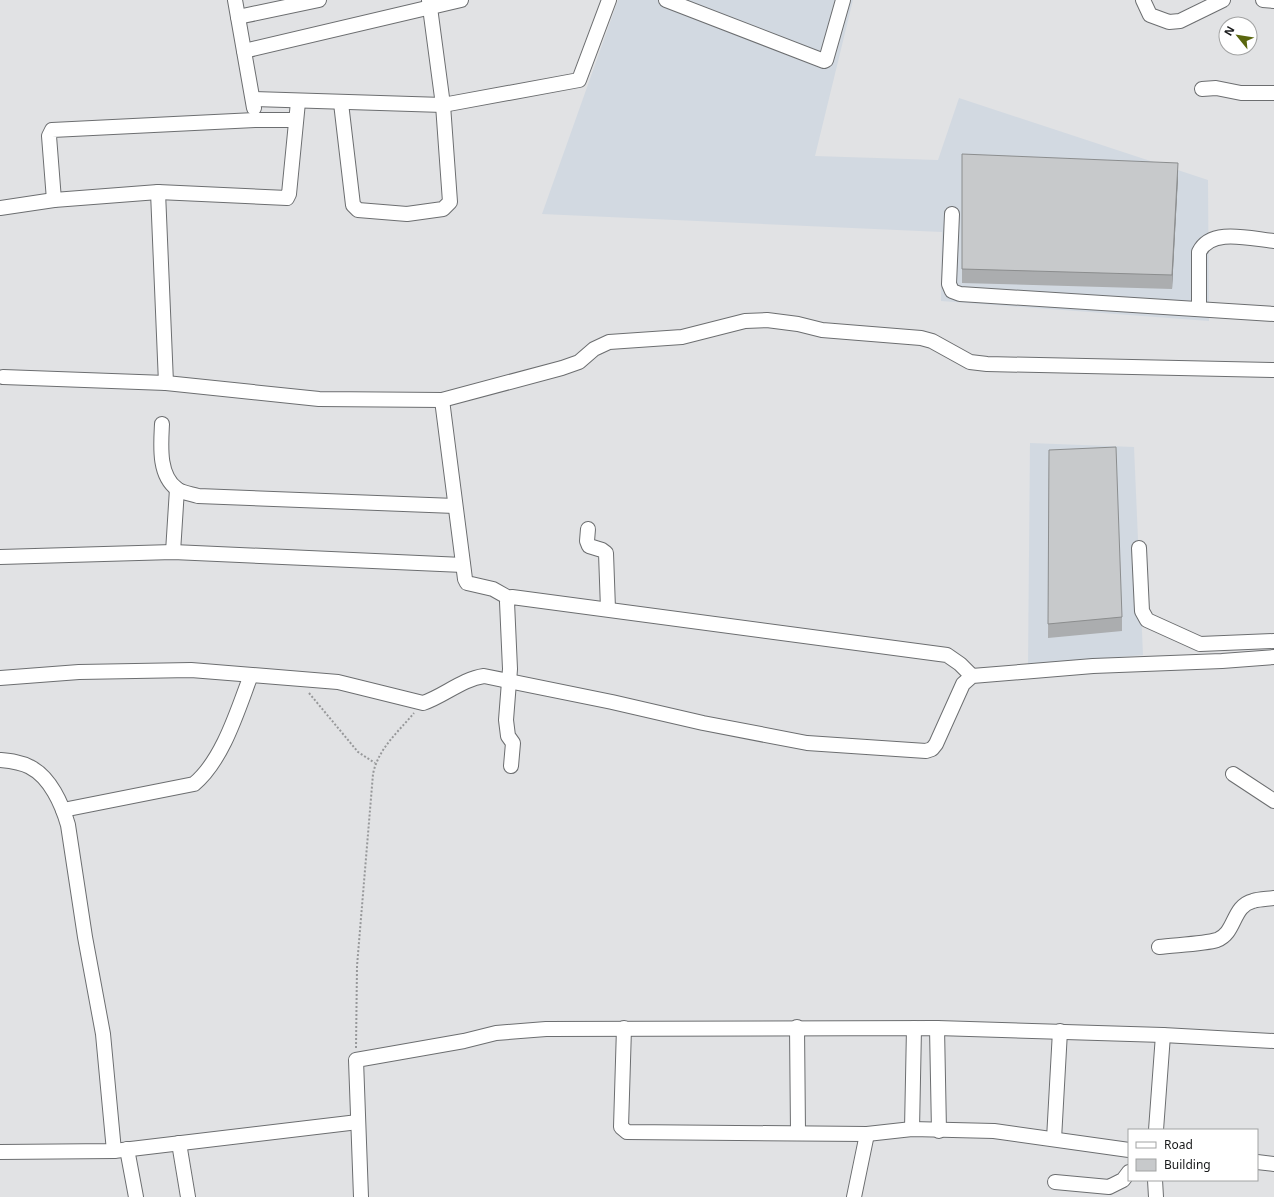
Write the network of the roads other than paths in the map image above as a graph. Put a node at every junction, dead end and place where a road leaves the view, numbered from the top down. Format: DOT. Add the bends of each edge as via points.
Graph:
graph roads {
  1 [pos="235,0"];
  2 [pos="319,0"];
  3 [pos="461,0"];
  4 [pos="609,0"];
  5 [pos="666,0"];
  6 [pos="843,0"];
  7 [pos="1143,0"];
  8 [pos="1223,0"];
  9 [pos="1263,0"];
  10 [pos="1274,2"];
  11 [pos="429,4"];
  12 [pos="238,17"];
  13 [pos="244,51"];
  14 [pos="1202,89"];
  15 [pos="1274,93"];
  16 [pos="253,99"];
  17 [pos="298,102"];
  18 [pos="341,103"];
  19 [pos="443,105"];
  20 [pos="255,120"];
  21 [pos="296,120"];
  22 [pos="158,192"];
  23 [pos="54,200"];
  24 [pos="0,208"];
  25 [pos="952,214"];
  26 [pos="1274,241"];
  27 [pos="1199,310"];
  28 [pos="1274,314"];
  29 [pos="1274,370"];
  30 [pos="3,377"];
  31 [pos="166,383"];
  32 [pos="442,400"];
  33 [pos="162,424"];
  34 [pos="177,489"];
  35 [pos="455,506"];
  36 [pos="588,529"];
  37 [pos="1139,548"];
  38 [pos="173,552"];
  39 [pos="0,557"];
  40 [pos="462,565"];
  41 [pos="509,598"];
  42 [pos="608,609"];
  43 [pos="1274,641"];
  44 [pos="1274,657"];
  45 [pos="251,675"];
  46 [pos="972,676"];
  47 [pos="0,678"];
  48 [pos="508,680"];
  49 [pos="0,760"];
  50 [pos="511,766"];
  51 [pos="1233,774"];
  52 [pos="1274,801"];
  53 [pos="63,810"];
  54 [pos="1274,898"];
  55 [pos="1159,947"];
  56 [pos="797,1027"];
  57 [pos="624,1028"];
  58 [pos="914,1028"];
  59 [pos="937,1028"];
  60 [pos="1060,1031"];
  61 [pos="1163,1035"];
  62 [pos="1274,1042"];
  63 [pos="358,1122"];
  64 [pos="912,1129"];
  65 [pos="1156,1129"];
  66 [pos="939,1131"];
  67 [pos="798,1132"];
  68 [pos="867,1134"];
  69 [pos="1054,1139"];
  70 [pos="179,1143"];
  71 [pos="121,1150"];
  72 [pos="1128,1150"];
  73 [pos="0,1152"];
  74 [pos="1258,1162"];
  75 [pos="1274,1164"];
  76 [pos="1128,1173"];
  77 [pos="1155,1181"];
  78 [pos="1055,1182"];
  79 [pos="136,1197"];
  80 [pos="188,1197"];
  81 [pos="361,1197"];
  82 [pos="854,1197"];
  83 [pos="1156,1197"];
  1 -- 12 [label="street"];
  2 -- 12 [label="street"];
  3 -- 11 [label="street"];
  4 -- 19 [label="street" via="579,80"];
  5 -- 6 [label="street" via="824,62"];
  7 -- 8 [label="street" via="1150,15 1169,22 1180,22"];
  9 -- 10 [label="street"];
  11 -- 13 [label="street"];
  11 -- 19 [label="street"];
  12 -- 13 [label="street"];
  13 -- 16 [label="street"];
  14 -- 15 [label="street"];
  16 -- 17 [label="street"];
  16 -- 20 [label="street"];
  17 -- 18 [label="street"];
  17 -- 21 [label="street"];
  18 -- 19 [label="street"];
  18 -- 19 [label="street" via="353,205 358,210 391,214 443,208 450,202"];
  20 -- 21 [label="street"];
  20 -- 23 [label="street" via="52,130 48,136"];
  21 -- 22 [label="street" via="287,198"];
  22 -- 23 [label="street"];
  22 -- 31 [label="street"];
  23 -- 24 [label="street"];
  25 -- 27 [label="street" via="949,284 956,293 967,296"];
  26 -- 27 [label="street" via="1229,237 1215,238 1203,244 1198,252"];
  27 -- 28 [label="street"];
  29 -- 32 [label="street" via="987,364 970,362 932,341 921,338 822,330 767,320 745,321 682,337 610,342 594,349 579,362 562,368"];
  30 -- 31 [label="street"];
  31 -- 32 [label="street" via="319,399"];
  32 -- 35 [label="street"];
  33 -- 34 [label="street" via="161,453 166,475"];
  34 -- 35 [label="street" via="198,496"];
  34 -- 38 [label="street"];
  35 -- 40 [label="street"];
  36 -- 42 [label="street" via="589,546 606,553"];
  37 -- 43 [label="street" via="1142,611 1146,620 1200,644"];
  38 -- 39 [label="street"];
  38 -- 40 [label="street"];
  40 -- 41 [label="street" via="464,580 467,583 493,589"];
  41 -- 42 [label="street" via="517,596"];
  41 -- 48 [label="street"];
  42 -- 46 [label="street" via="947,655"];
  44 -- 46 [label="street" via="1093,666"];
  45 -- 47 [label="street" via="191,670 79,672"];
  45 -- 48 [label="street" via="338,682 423,703 474,677"];
  45 -- 53 [label="street" via="231,726 205,775 194,784"];
  46 -- 48 [label="street" via="963,684 936,744 932,750 926,751 807,743 703,724"];
  48 -- 50 [label="street" via="508,736 513,743"];
  49 -- 53 [label="street" via="19,762 39,772"];
  51 -- 52 [label="street"];
  53 -- 71 [label="street" via="68,825"];
  54 -- 55 [label="street" via="1252,901 1243,906 1236,914 1230,930 1217,940"];
  56 -- 57 [label="street"];
  56 -- 58 [label="street"];
  56 -- 67 [label="street"];
  57 -- 63 [label="street" via="546,1029 496,1033 356,1060"];
  57 -- 67 [label="street" via="621,1127 623,1131"];
  58 -- 59 [label="street"];
  58 -- 64 [label="street"];
  59 -- 60 [label="street"];
  59 -- 66 [label="street"];
  60 -- 61 [label="street"];
  60 -- 69 [label="street"];
  61 -- 62 [label="street"];
  61 -- 65 [label="street"];
  63 -- 70 [label="street"];
  63 -- 81 [label="street"];
  64 -- 66 [label="street"];
  64 -- 68 [label="street"];
  66 -- 69 [label="street" via="994,1131"];
  67 -- 68 [label="street"];
  68 -- 82 [label="street"];
  69 -- 72 [label="street"];
  70 -- 71 [label="street"];
  70 -- 80 [label="street"];
  71 -- 73 [label="street"];
  71 -- 79 [label="street"];
  74 -- 75 [label="street"];
  76 -- 78 [label="street" via="1123,1180 1109,1187"];
  77 -- 83 [label="street"];
}
